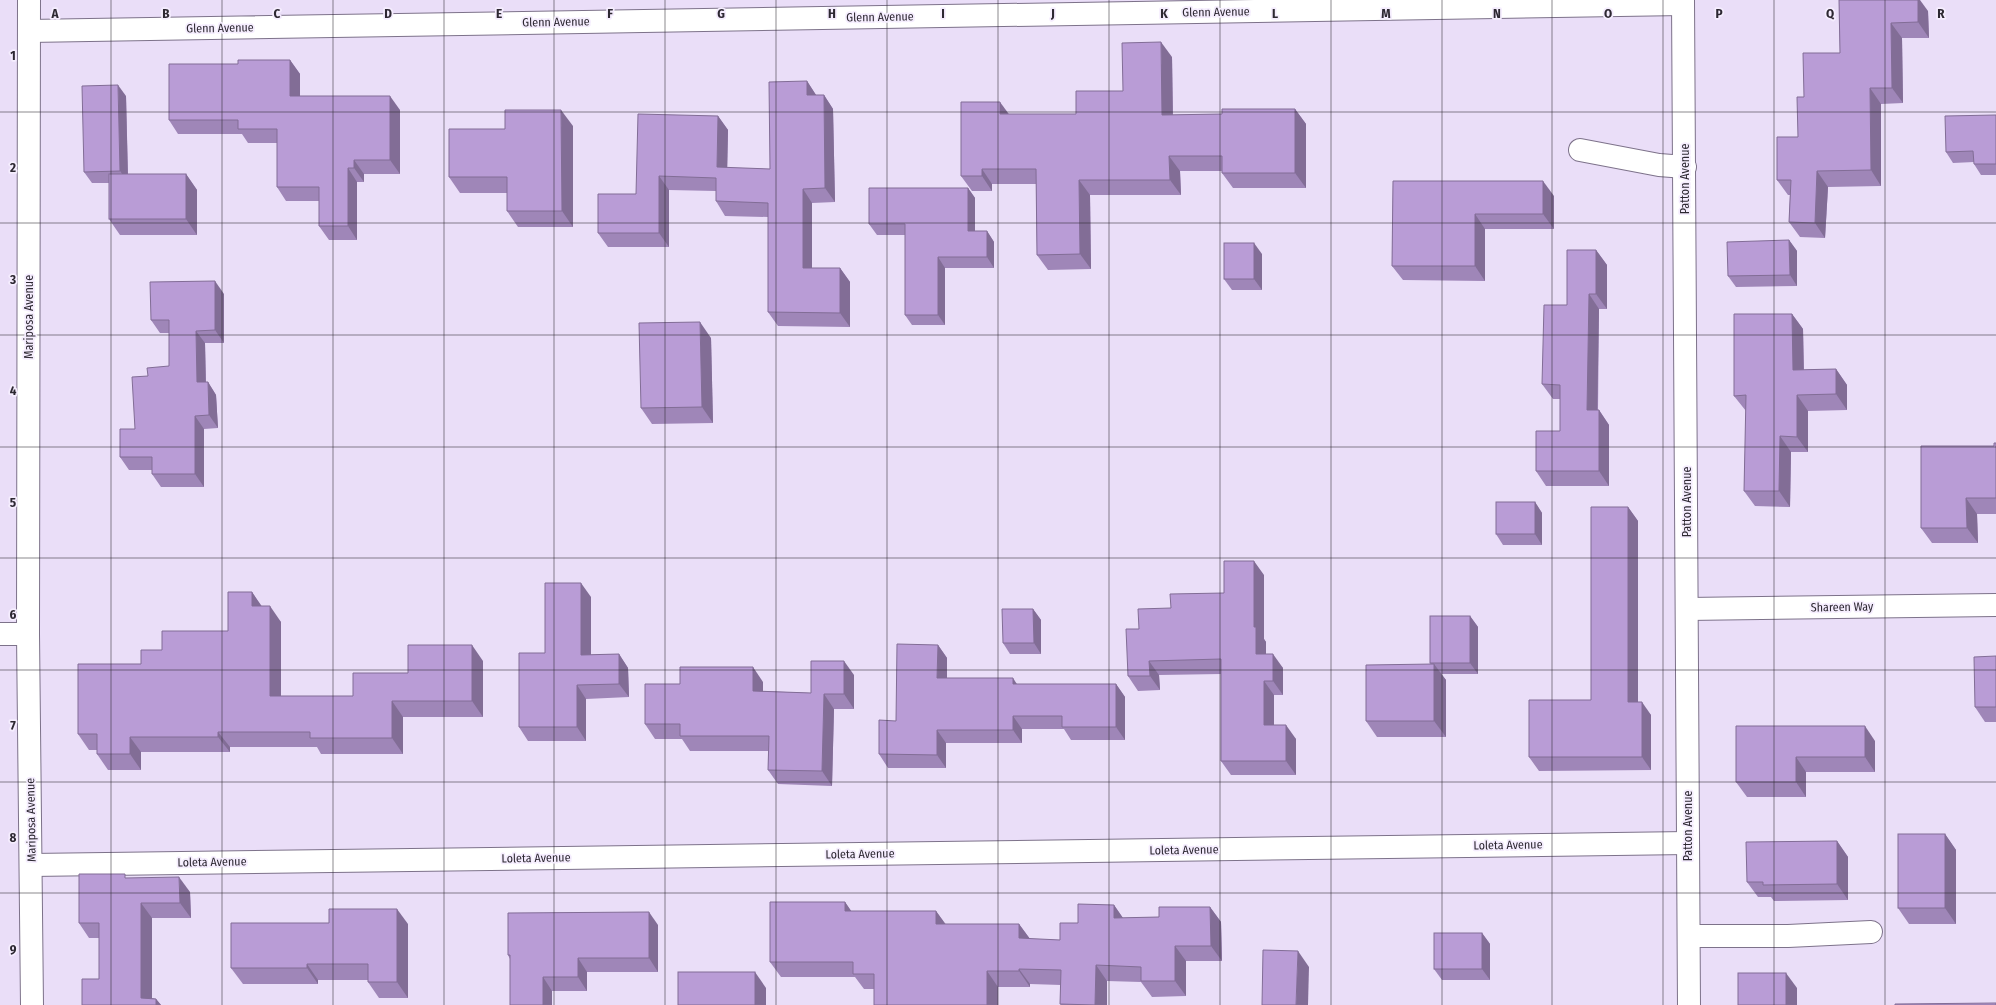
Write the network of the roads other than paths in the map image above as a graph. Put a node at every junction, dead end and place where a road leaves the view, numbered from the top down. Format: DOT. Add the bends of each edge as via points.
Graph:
graph roads {
  1 [pos="29,0"];
  2 [pos="1683,2"];
  3 [pos="1473,4"];
  4 [pos="29,31"];
  5 [pos="1580,150"];
  6 [pos="1685,167"];
  7 [pos="1996,605"];
  8 [pos="1687,609"];
  9 [pos="0,634"];
  10 [pos="28,634"];
  11 [pos="1688,843"];
  12 [pos="31,865"];
  13 [pos="1871,932"];
  14 [pos="1689,936"];
  15 [pos="32,1005"];
  16 [pos="1689,1005"];
  1 -- 4 [label="street, Mariposa Avenue"];
  2 -- 3 [label="street, Glenn Avenue"];
  2 -- 6 [label="street, Patton Avenue"];
  3 -- 4 [label="street, Glenn Avenue"];
  4 -- 10 [label="street, Mariposa Avenue"];
  5 -- 6 [label="street" via="1659,165"];
  6 -- 8 [label="street, Patton Avenue"];
  7 -- 8 [label="street, Shareen Way"];
  8 -- 11 [label="street, Patton Avenue"];
  9 -- 10 [label="street"];
  10 -- 12 [label="street, Mariposa Avenue"];
  11 -- 12 [label="street, Loleta Avenue"];
  11 -- 14 [label="street, Patton Avenue"];
  12 -- 15 [label="street, Mariposa Avenue"];
  13 -- 14 [label="street" via="1788,936"];
  14 -- 16 [label="street, Patton Avenue"];
}
